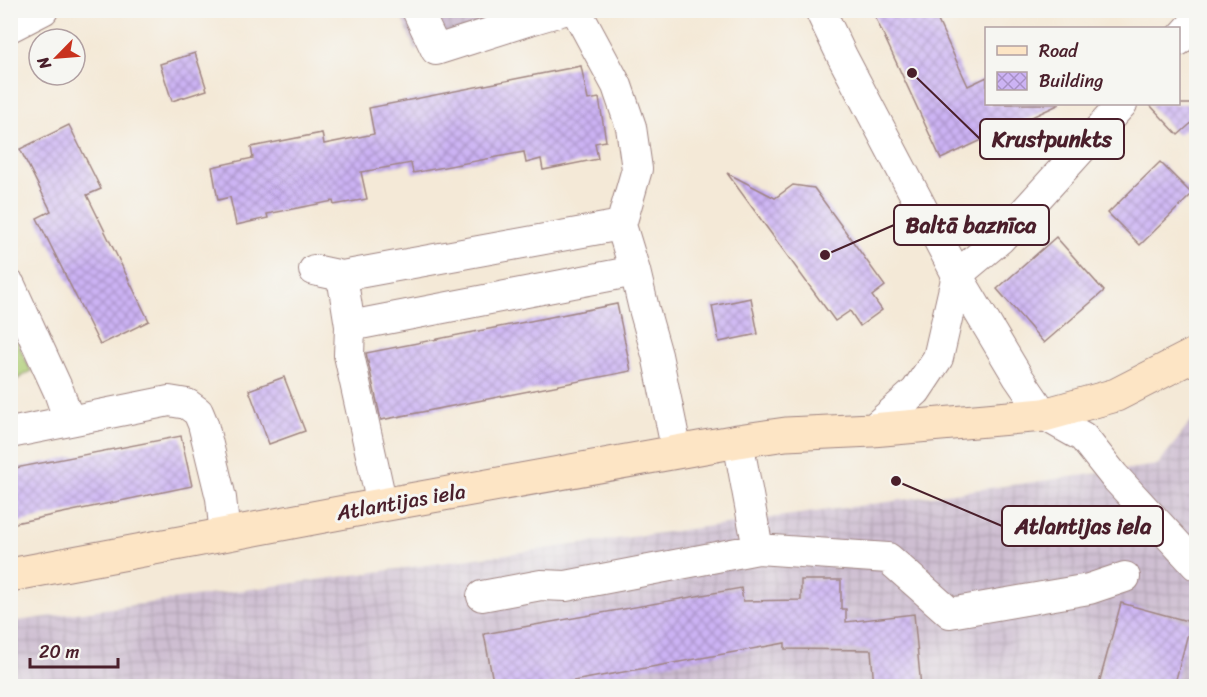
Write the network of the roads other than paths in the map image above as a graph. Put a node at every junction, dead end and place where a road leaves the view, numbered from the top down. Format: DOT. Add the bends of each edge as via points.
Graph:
graph roads {
  1 [pos="43,10"];
  2 [pos="417,10"];
  3 [pos="564,10"];
  4 [pos="576,10"];
  5 [pos="820,10"];
  6 [pos="528,15"];
  7 [pos="1197,21"];
  8 [pos="10,27"];
  9 [pos="1180,40"];
  10 [pos="1121,105"];
  11 [pos="621,225"];
  12 [pos="635,271"];
  13 [pos="957,275"];
  14 [pos="10,285"];
  15 [pos="350,326"];
  16 [pos="1197,354"];
  17 [pos="1044,415"];
  18 [pos="69,421"];
  19 [pos="872,430"];
  20 [pos="10,433"];
  21 [pos="738,441"];
  22 [pos="677,452"];
  23 [pos="382,505"];
  24 [pos="225,534"];
  25 [pos="758,549"];
  26 [pos="1197,565"];
  27 [pos="10,575"];
  28 [pos="1125,577"];
  29 [pos="482,596"];
  1 -- 8 [label="street"];
  2 -- 6 [label="street" via="436,50"];
  3 -- 6 [label="street"];
  4 -- 11 [label="street" via="617,86 631,127 638,169"];
  5 -- 13 [label="street"];
  7 -- 9 [label="street"];
  10 -- 13 [label="street" via="1000,239"];
  11 -- 12 [label="street"];
  11 -- 15 [label="street" via="328,273"];
  12 -- 15 [label="street"];
  12 -- 22 [label="street"];
  13 -- 17 [label="street"];
  13 -- 19 [label="street" via="938,358 916,391"];
  14 -- 18 [label="street"];
  15 -- 23 [label="street" via="349,355"];
  16 -- 17 [label="main road, Atlantijas iela" via="1116,395"];
  17 -- 19 [label="main road, Atlantijas iela"];
  17 -- 26 [label="street" via="1083,437"];
  18 -- 20 [label="street"];
  18 -- 24 [label="street" via="169,401 187,404 198,412 203,424 221,498"];
  19 -- 21 [label="main road, Atlantijas iela" via="786,434"];
  21 -- 22 [label="main road, Atlantijas iela"];
  21 -- 25 [label="street"];
  22 -- 23 [label="main road, Atlantijas iela"];
  23 -- 24 [label="main road, Atlantijas iela"];
  24 -- 27 [label="main road, Atlantijas iela"];
  25 -- 28 [label="street" via="888,558 950,613 1089,589"];
  25 -- 29 [label="street" via="566,586 541,585"];
}
